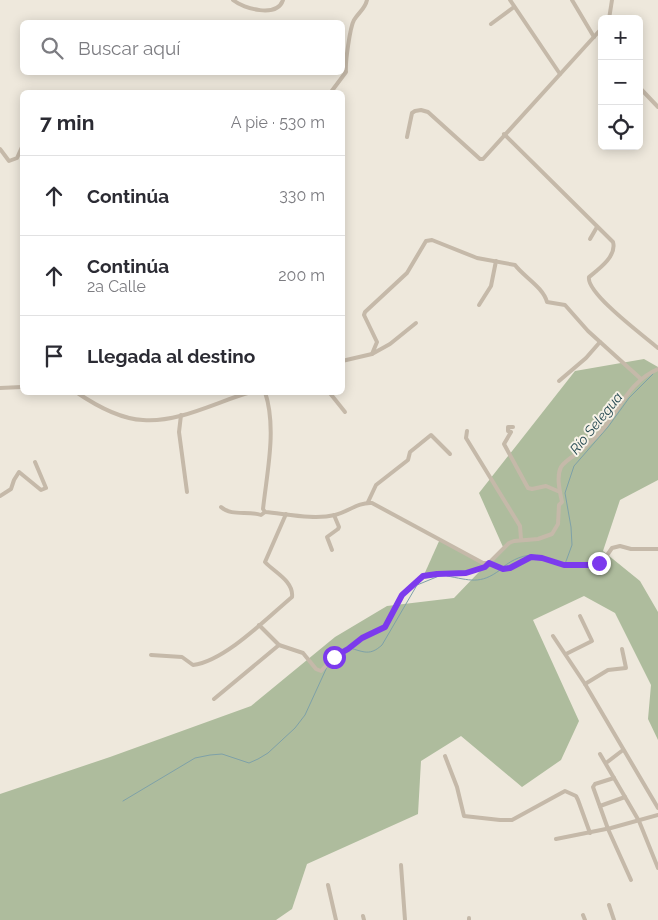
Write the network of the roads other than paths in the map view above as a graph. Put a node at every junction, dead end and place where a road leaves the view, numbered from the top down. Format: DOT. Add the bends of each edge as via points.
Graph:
graph roads {
  1 [pos="233,0"];
  2 [pos="283,0"];
  3 [pos="368,0"];
  4 [pos="510,0"];
  5 [pos="572,0"];
  6 [pos="612,0"];
  7 [pos="514,7"];
  8 [pos="610,15"];
  9 [pos="491,24"];
  10 [pos="598,32"];
  11 [pos="594,37"];
  12 [pos="345,63"];
  13 [pos="560,74"];
  14 [pos="344,75"];
  15 [pos="332,90"];
  16 [pos="643,91"];
  17 [pos="658,107"];
  18 [pos="504,134"];
  19 [pos="407,136"];
  20 [pos="0,149"];
  21 [pos="20,151"];
  22 [pos="598,227"];
  23 [pos="590,239"];
  24 [pos="496,261"];
  25 [pos="479,305"];
  26 [pos="416,323"];
  27 [pos="600,342"];
  28 [pos="658,348"];
  29 [pos="372,354"];
  30 [pos="345,360"];
  31 [pos="658,369"];
  32 [pos="641,379"];
  33 [pos="559,381"];
  34 [pos="20,387"];
  35 [pos="0,388"];
  36 [pos="80,395"];
  37 [pos="242,395"];
  38 [pos="266,395"];
  39 [pos="331,395"];
  40 [pos="345,412"];
  41 [pos="181,415"];
  42 [pos="513,427"];
  43 [pos="467,431"];
  44 [pos="450,454"];
  45 [pos="35,462"];
  46 [pos="188,492"];
  47 [pos="560,492"];
  48 [pos="0,496"];
  49 [pos="368,502"];
  50 [pos="221,507"];
  51 [pos="265,512"];
  52 [pos="286,514"];
  53 [pos="334,515"];
  54 [pos="521,539"];
  55 [pos="658,549"];
  56 [pos="332,550"];
  57 [pos="489,563"];
  58 [pos="580,616"];
  59 [pos="259,625"];
  60 [pos="553,636"];
  61 [pos="279,645"];
  62 [pos="622,649"];
  63 [pos="566,654"];
  64 [pos="151,655"];
  65 [pos="585,684"];
  66 [pos="214,699"];
  67 [pos="623,750"];
  68 [pos="600,754"];
  69 [pos="445,756"];
  70 [pos="606,763"];
  71 [pos="614,778"];
  72 [pos="625,797"];
  73 [pos="600,806"];
  74 [pos="658,808"];
  75 [pos="658,815"];
  76 [pos="639,821"];
  77 [pos="608,829"];
  78 [pos="590,833"];
  79 [pos="556,839"];
  80 [pos="401,865"];
  81 [pos="658,868"];
  82 [pos="631,880"];
  83 [pos="328,884"];
  84 [pos="609,905"];
  85 [pos="583,915"];
  86 [pos="336,920"];
  87 [pos="405,920"];
  88 [pos="585,920"];
  89 [pos="614,920"];
  1 -- 2 [label="street" via="250,8 268,10 281,6"];
  3 -- 12 [label="street" via="350,30"];
  4 -- 7 [label="street"];
  5 -- 11 [label="street"];
  6 -- 8 [label="street"];
  7 -- 9 [label="street"];
  7 -- 13 [label="street"];
  10 -- 11 [label="street"];
  11 -- 13 [label="street"];
  13 -- 18 [label="street"];
  14 -- 15 [label="street"];
  16 -- 17 [label="street"];
  18 -- 19 [label="street" via="481,160 428,112 421,110 412,114"];
  18 -- 22 [label="street"];
  20 -- 21 [label="street" via="9,161 17,158"];
  22 -- 23 [label="street"];
  22 -- 28 [label="street" via="613,242 614,249 606,263 589,277 590,286"];
  24 -- 25 [label="street" via="490,286"];
  24 -- 27 [label="street" via="515,265 549,303 565,305"];
  24 -- 29 [label="street" via="477,258 432,240 426,241 407,273 365,312 377,342"];
  26 -- 29 [label="street"];
  27 -- 32 [label="street"];
  27 -- 33 [label="street"];
  29 -- 30 [label="street"];
  31 -- 32 [label="street"];
  32 -- 47 [label="street" via="604,427 574,458 562,465"];
  34 -- 35 [label="street"];
  36 -- 41 [label="street" via="126,417 143,420"];
  37 -- 41 [label="street"];
  38 -- 51 [label="street" via="272,422"];
  39 -- 40 [label="street"];
  41 -- 46 [label="street" via="179,432"];
  42 -- 47 [label="street" via="508,427 511,432 504,444 528,488 546,486"];
  43 -- 54 [label="street" via="466,438 520,526"];
  44 -- 49 [label="street" via="431,434 410,452 408,460 376,485"];
  45 -- 48 [label="street" via="46,488 42,490 34,486 18,472 12,489"];
  47 -- 54 [label="street" via="562,502 558,524 552,534 538,539"];
  49 -- 53 [label="street"];
  49 -- 57 [label="street" via="483,563"];
  50 -- 51 [label="street" via="261,515"];
  51 -- 52 [label="street"];
  52 -- 53 [label="street"];
  52 -- 59 [label="street" via="265,562 280,574 290,587 292,597"];
  53 -- 56 [label="street" via="339,527 327,537"];
  54 -- 57 [label="street" via="509,544"];
  55 -- 57 [label="street" via="620,546 612,548 603,561 594,565 564,565 531,557 510,568"];
  57 -- 61 [label="street" via="466,573 423,576 402,595 385,627 362,638 321,670 316,669 303,653"];
  58 -- 63 [label="street" via="592,641"];
  59 -- 61 [label="street"];
  59 -- 64 [label="street" via="221,655 195,665 182,657"];
  60 -- 63 [label="street"];
  61 -- 66 [label="street"];
  62 -- 65 [label="street" via="626,668 608,670"];
  63 -- 65 [label="street"];
  65 -- 67 [label="street"];
  67 -- 70 [label="street"];
  67 -- 74 [label="street"];
  68 -- 70 [label="street"];
  69 -- 78 [label="street" via="464,816 512,820 565,791 576,796"];
  70 -- 71 [label="street"];
  71 -- 72 [label="street"];
  71 -- 73 [label="street" via="594,785"];
  72 -- 73 [label="street"];
  72 -- 76 [label="street"];
  73 -- 77 [label="street"];
  75 -- 76 [label="street"];
  76 -- 77 [label="street"];
  76 -- 81 [label="street"];
  77 -- 78 [label="street"];
  77 -- 82 [label="street"];
  78 -- 79 [label="street"];
  80 -- 87 [label="street"];
  83 -- 86 [label="street"];
  84 -- 89 [label="street"];
  85 -- 88 [label="street"];
}
